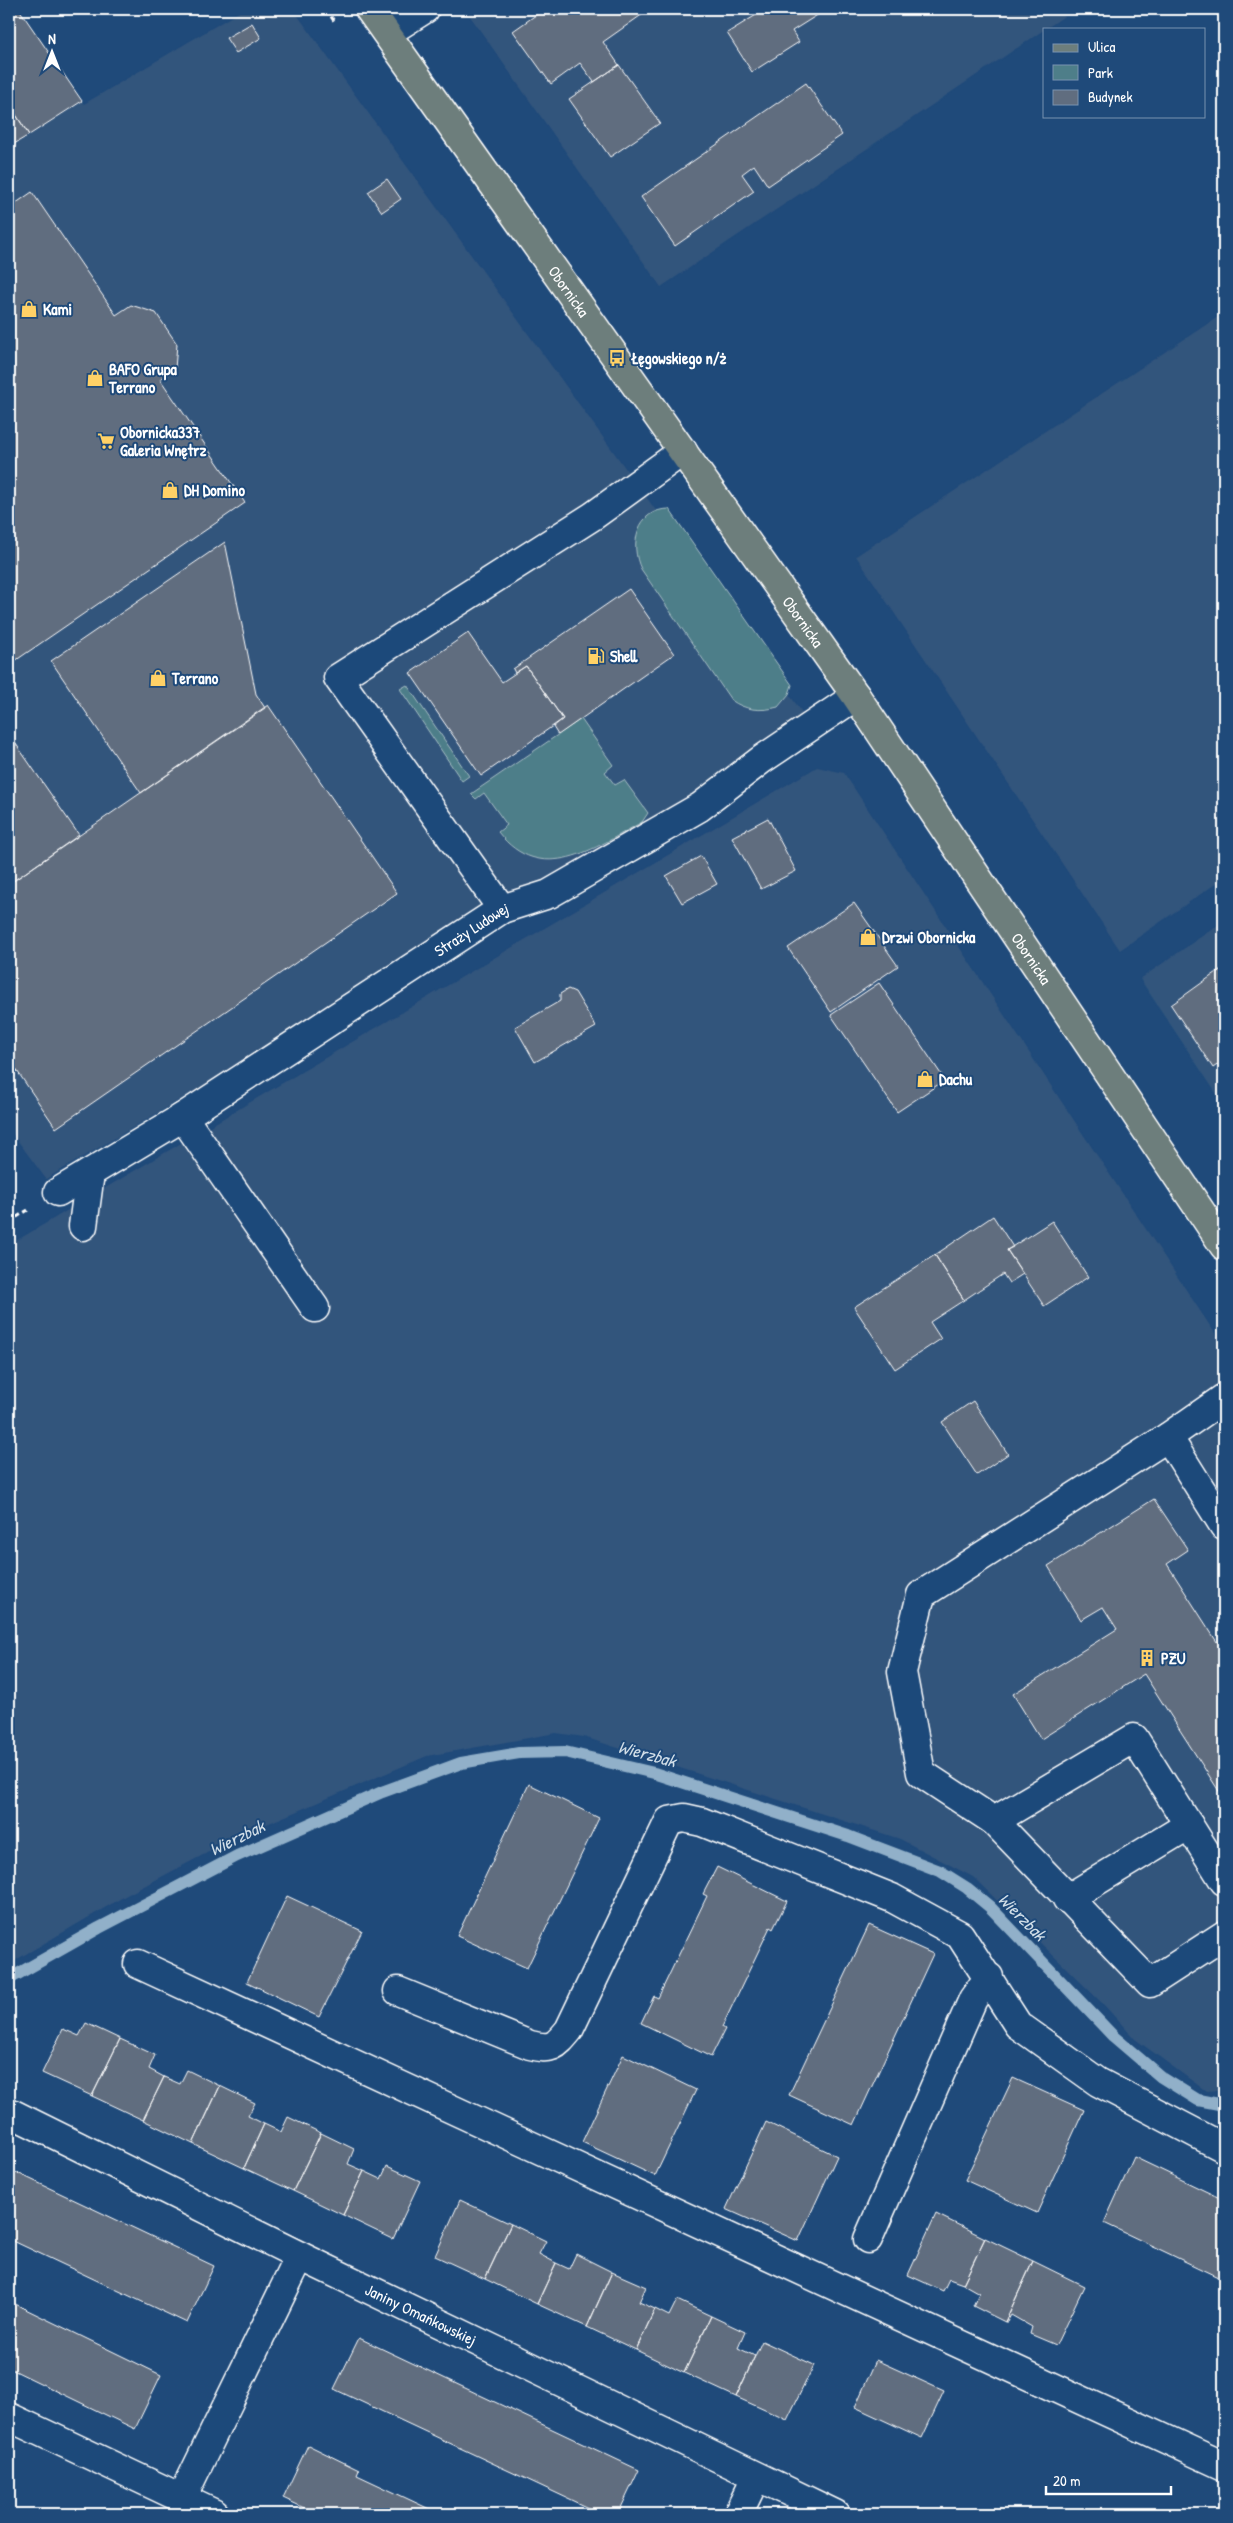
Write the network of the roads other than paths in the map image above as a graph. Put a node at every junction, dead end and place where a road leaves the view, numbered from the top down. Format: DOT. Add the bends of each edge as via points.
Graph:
graph roads {
  1 [pos="369,9"];
  2 [pos="425,9"];
  3 [pos="386,33"];
  4 [pos="683,451"];
  5 [pos="856,696"];
  6 [pos="502,909"];
  7 [pos="183,1117"];
  8 [pos="90,1173"];
  9 [pos="58,1192"];
  10 [pos="83,1226"];
  11 [pos="1224,1246"];
  12 [pos="315,1308"];
  13 [pos="1224,1398"];
  14 [pos="1168,1437"];
  15 [pos="1224,1526"];
  16 [pos="994,1821"];
  17 [pos="1189,1825"];
  18 [pos="1224,1881"];
  19 [pos="1067,1899"];
  20 [pos="1224,1936"];
  21 [pos="138,1964"];
  22 [pos="989,1977"];
  23 [pos="398,1991"];
  24 [pos="9,2112"];
  25 [pos="1224,2148"];
  26 [pos="868,2238"];
  27 [pos="300,2256"];
  28 [pos="9,2417"];
  29 [pos="1224,2466"];
  30 [pos="756,2477"];
  31 [pos="182,2498"];
  32 [pos="215,2514"];
  33 [pos="738,2514"];
  34 [pos="835,2514"];
  1 -- 3 [label="main road, Obornicka"];
  2 -- 3 [label="street"];
  3 -- 4 [label="main road, Obornicka"];
  4 -- 5 [label="main road, Obornicka"];
  4 -- 6 [label="street" via="593,516 338,678"];
  5 -- 6 [label="street, Straży Ludowej" via="762,760 700,808 557,890"];
  5 -- 11 [label="main road, Obornicka"];
  6 -- 7 [label="street, Straży Ludowej"];
  7 -- 8 [label="street, Straży Ludowej"];
  7 -- 12 [label="street"];
  8 -- 9 [label="street, Straży Ludowej"];
  8 -- 10 [label="street"];
  13 -- 14 [label="street"];
  14 -- 15 [label="street"];
  14 -- 16 [label="street" via="921,1595 902,1672 921,1773"];
  16 -- 17 [label="street" via="1134,1738"];
  16 -- 19 [label="street"];
  17 -- 18 [label="street"];
  17 -- 19 [label="street"];
  19 -- 20 [label="street" via="1150,1983"];
  21 -- 29 [label="street"];
  22 -- 23 [label="street" via="960,1935 892,1898 702,1822 684,1818 669,1820 569,2030 557,2045 546,2049 530,2046"];
  22 -- 25 [label="street" via="1018,2025 1098,2082"];
  22 -- 26 [label="street" via="973,1999"];
  24 -- 27 [label="street, Janiny Omańkowskiej"];
  27 -- 30 [label="street, Janiny Omańkowskiej"];
  27 -- 31 [label="street"];
  28 -- 31 [label="street"];
  30 -- 33 [label="street"];
  30 -- 34 [label="street, Janiny Omańkowskiej"];
  31 -- 32 [label="street"];
}
